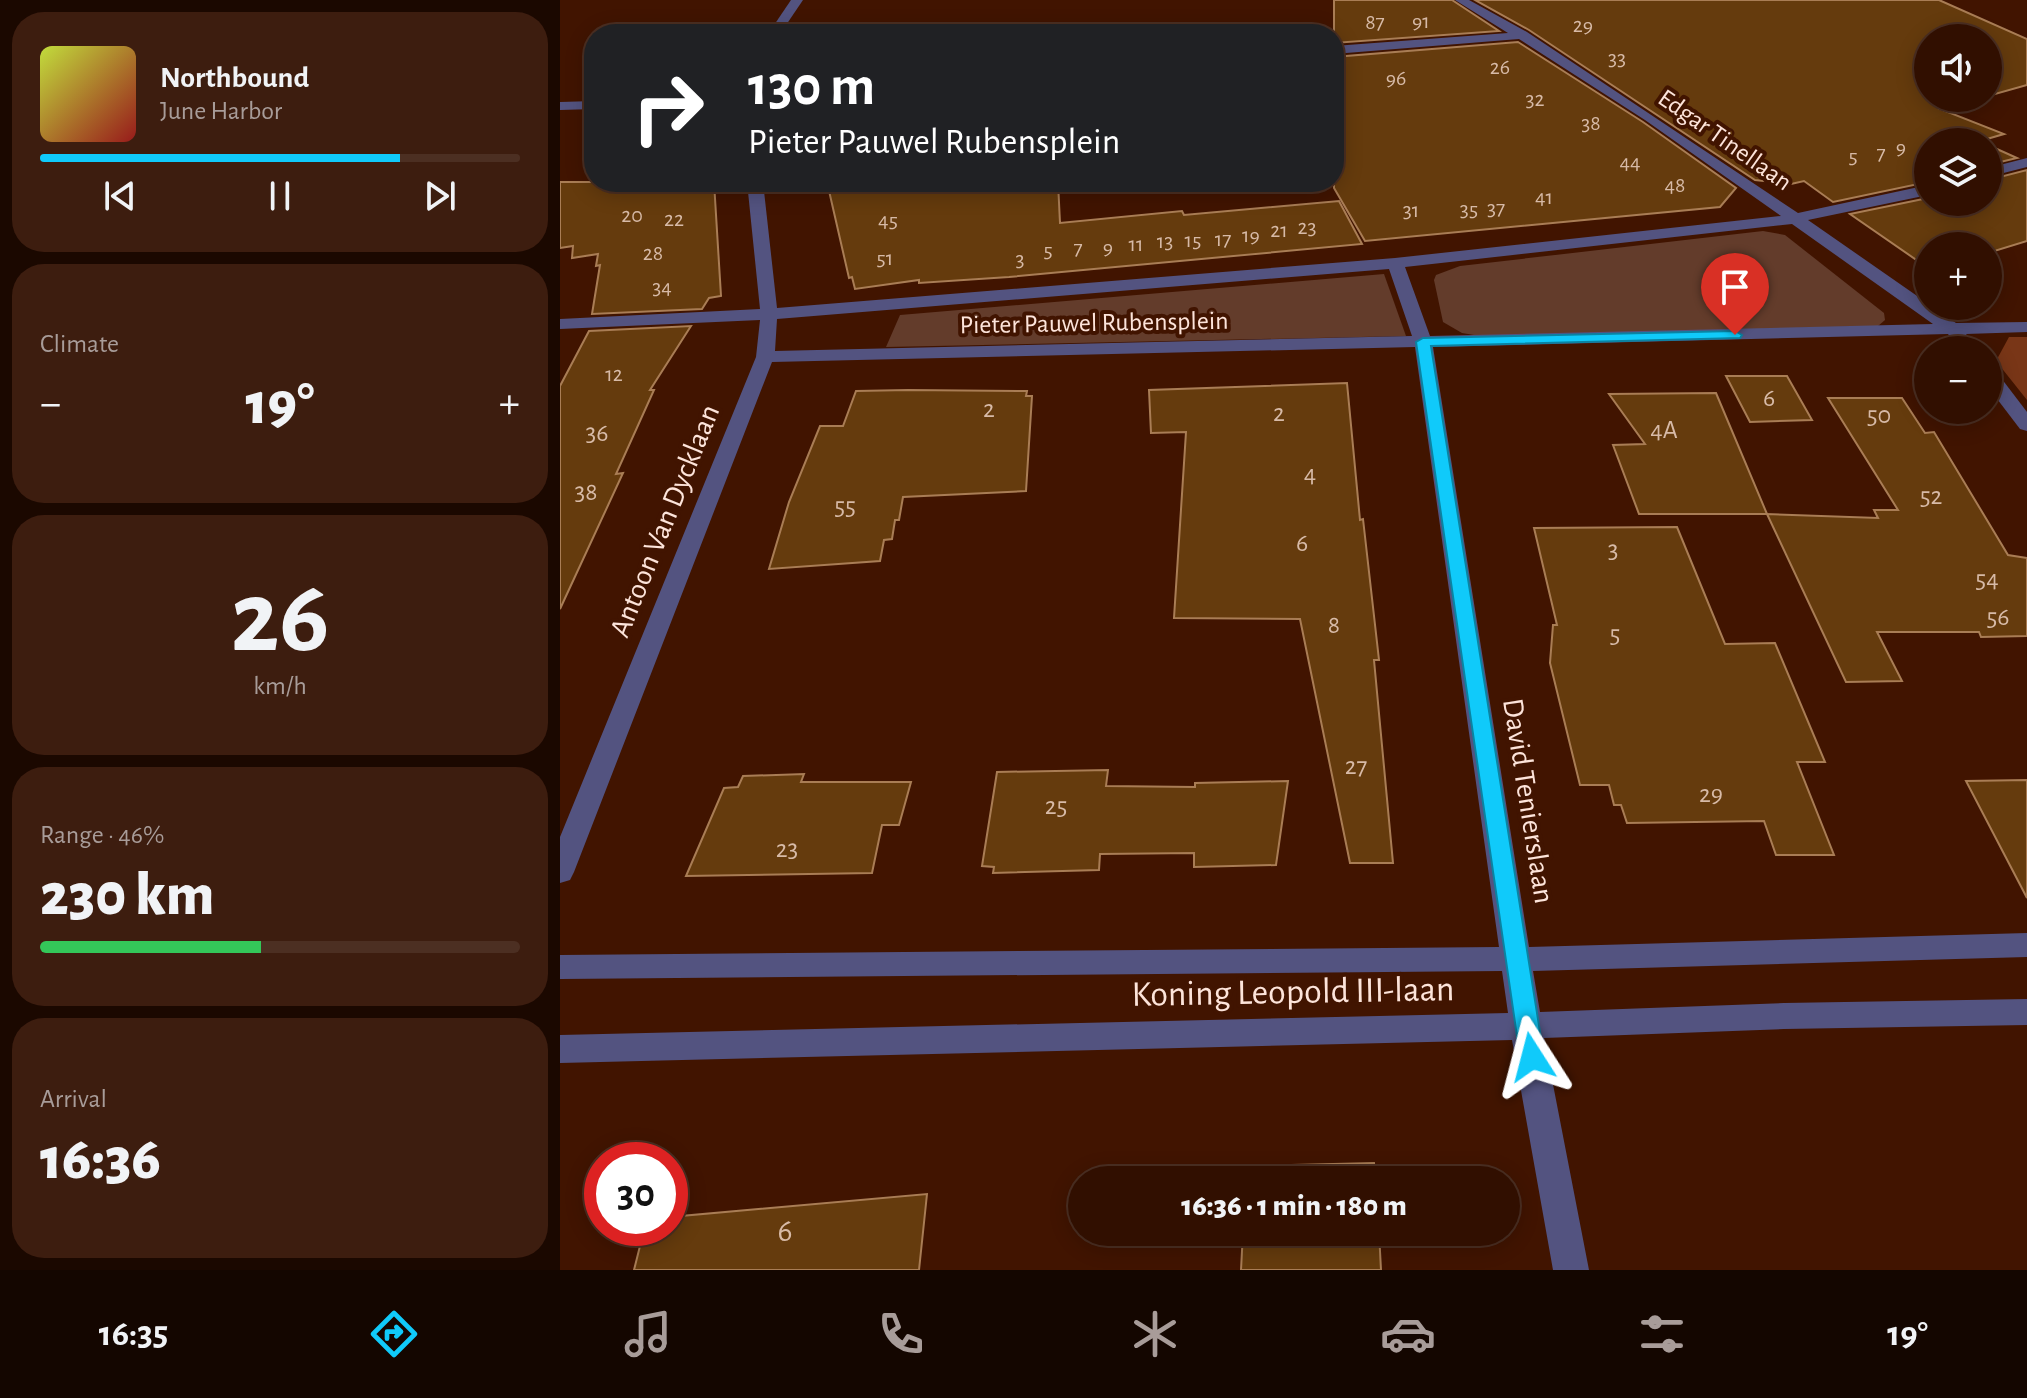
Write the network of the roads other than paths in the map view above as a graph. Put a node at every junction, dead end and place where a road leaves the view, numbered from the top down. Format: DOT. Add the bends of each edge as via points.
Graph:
graph roads {
  1 [pos="797,0"];
  2 [pos="1461,0"];
  3 [pos="781,24"];
  4 [pos="1523,35"];
  5 [pos="1344,49"];
  6 [pos="584,105"];
  7 [pos="560,106"];
  8 [pos="2027,162"];
  9 [pos="2002,169"];
  10 [pos="756,192"];
  11 [pos="1914,193"];
  12 [pos="1792,219"];
  13 [pos="1395,263"];
  14 [pos="769,314"];
  15 [pos="560,324"];
  16 [pos="2027,327"];
  17 [pos="1954,330"];
  18 [pos="1958,336"];
  19 [pos="1423,342"];
  20 [pos="765,357"];
  21 [pos="2002,392"];
  22 [pos="2027,425"];
  23 [pos="560,872"];
  24 [pos="2027,945"];
  25 [pos="1518,959"];
  26 [pos="560,967"];
  27 [pos="2027,1012"];
  28 [pos="1526,1026"];
  29 [pos="560,1049"];
  30 [pos="1571,1270"];
  1 -- 3 [label="street"];
  2 -- 4 [label="street, Edgar Tinellaan"];
  4 -- 5 [label="street"];
  4 -- 12 [label="street, Edgar Tinellaan"];
  6 -- 7 [label="street"];
  8 -- 9 [label="street"];
  10 -- 14 [label="street, Antoon Van Dycklaan"];
  11 -- 12 [label="street, Pieter Pauwel Rubensplein"];
  12 -- 13 [label="street, Pieter Pauwel Rubensplein"];
  12 -- 17 [label="street, Edgar Tinellaan"];
  13 -- 14 [label="street, Pieter Pauwel Rubensplein"];
  13 -- 19 [label="street"];
  14 -- 15 [label="street, Pieter Pauwel Rubensplein"];
  14 -- 20 [label="street, Antoon Van Dycklaan"];
  16 -- 17 [label="street"];
  17 -- 18 [label="street, Edgar Tinellaan"];
  17 -- 19 [label="street, Pieter Pauwel Rubensplein"];
  19 -- 20 [label="street, Pieter Pauwel Rubensplein"];
  19 -- 25 [label="street, David Tenierslaan"];
  20 -- 23 [label="street, Antoon Van Dycklaan"];
  21 -- 22 [label="street"];
  24 -- 25 [label="street, Koning Leopold III-laan"];
  25 -- 26 [label="street, Koning Leopold III-laan"];
  25 -- 28 [label="street, David Tenierslaan"];
  27 -- 28 [label="street, Koning Leopold III-laan"];
  28 -- 29 [label="street, Koning Leopold III-laan"];
  28 -- 30 [label="street, David Tenierslaan"];
}
